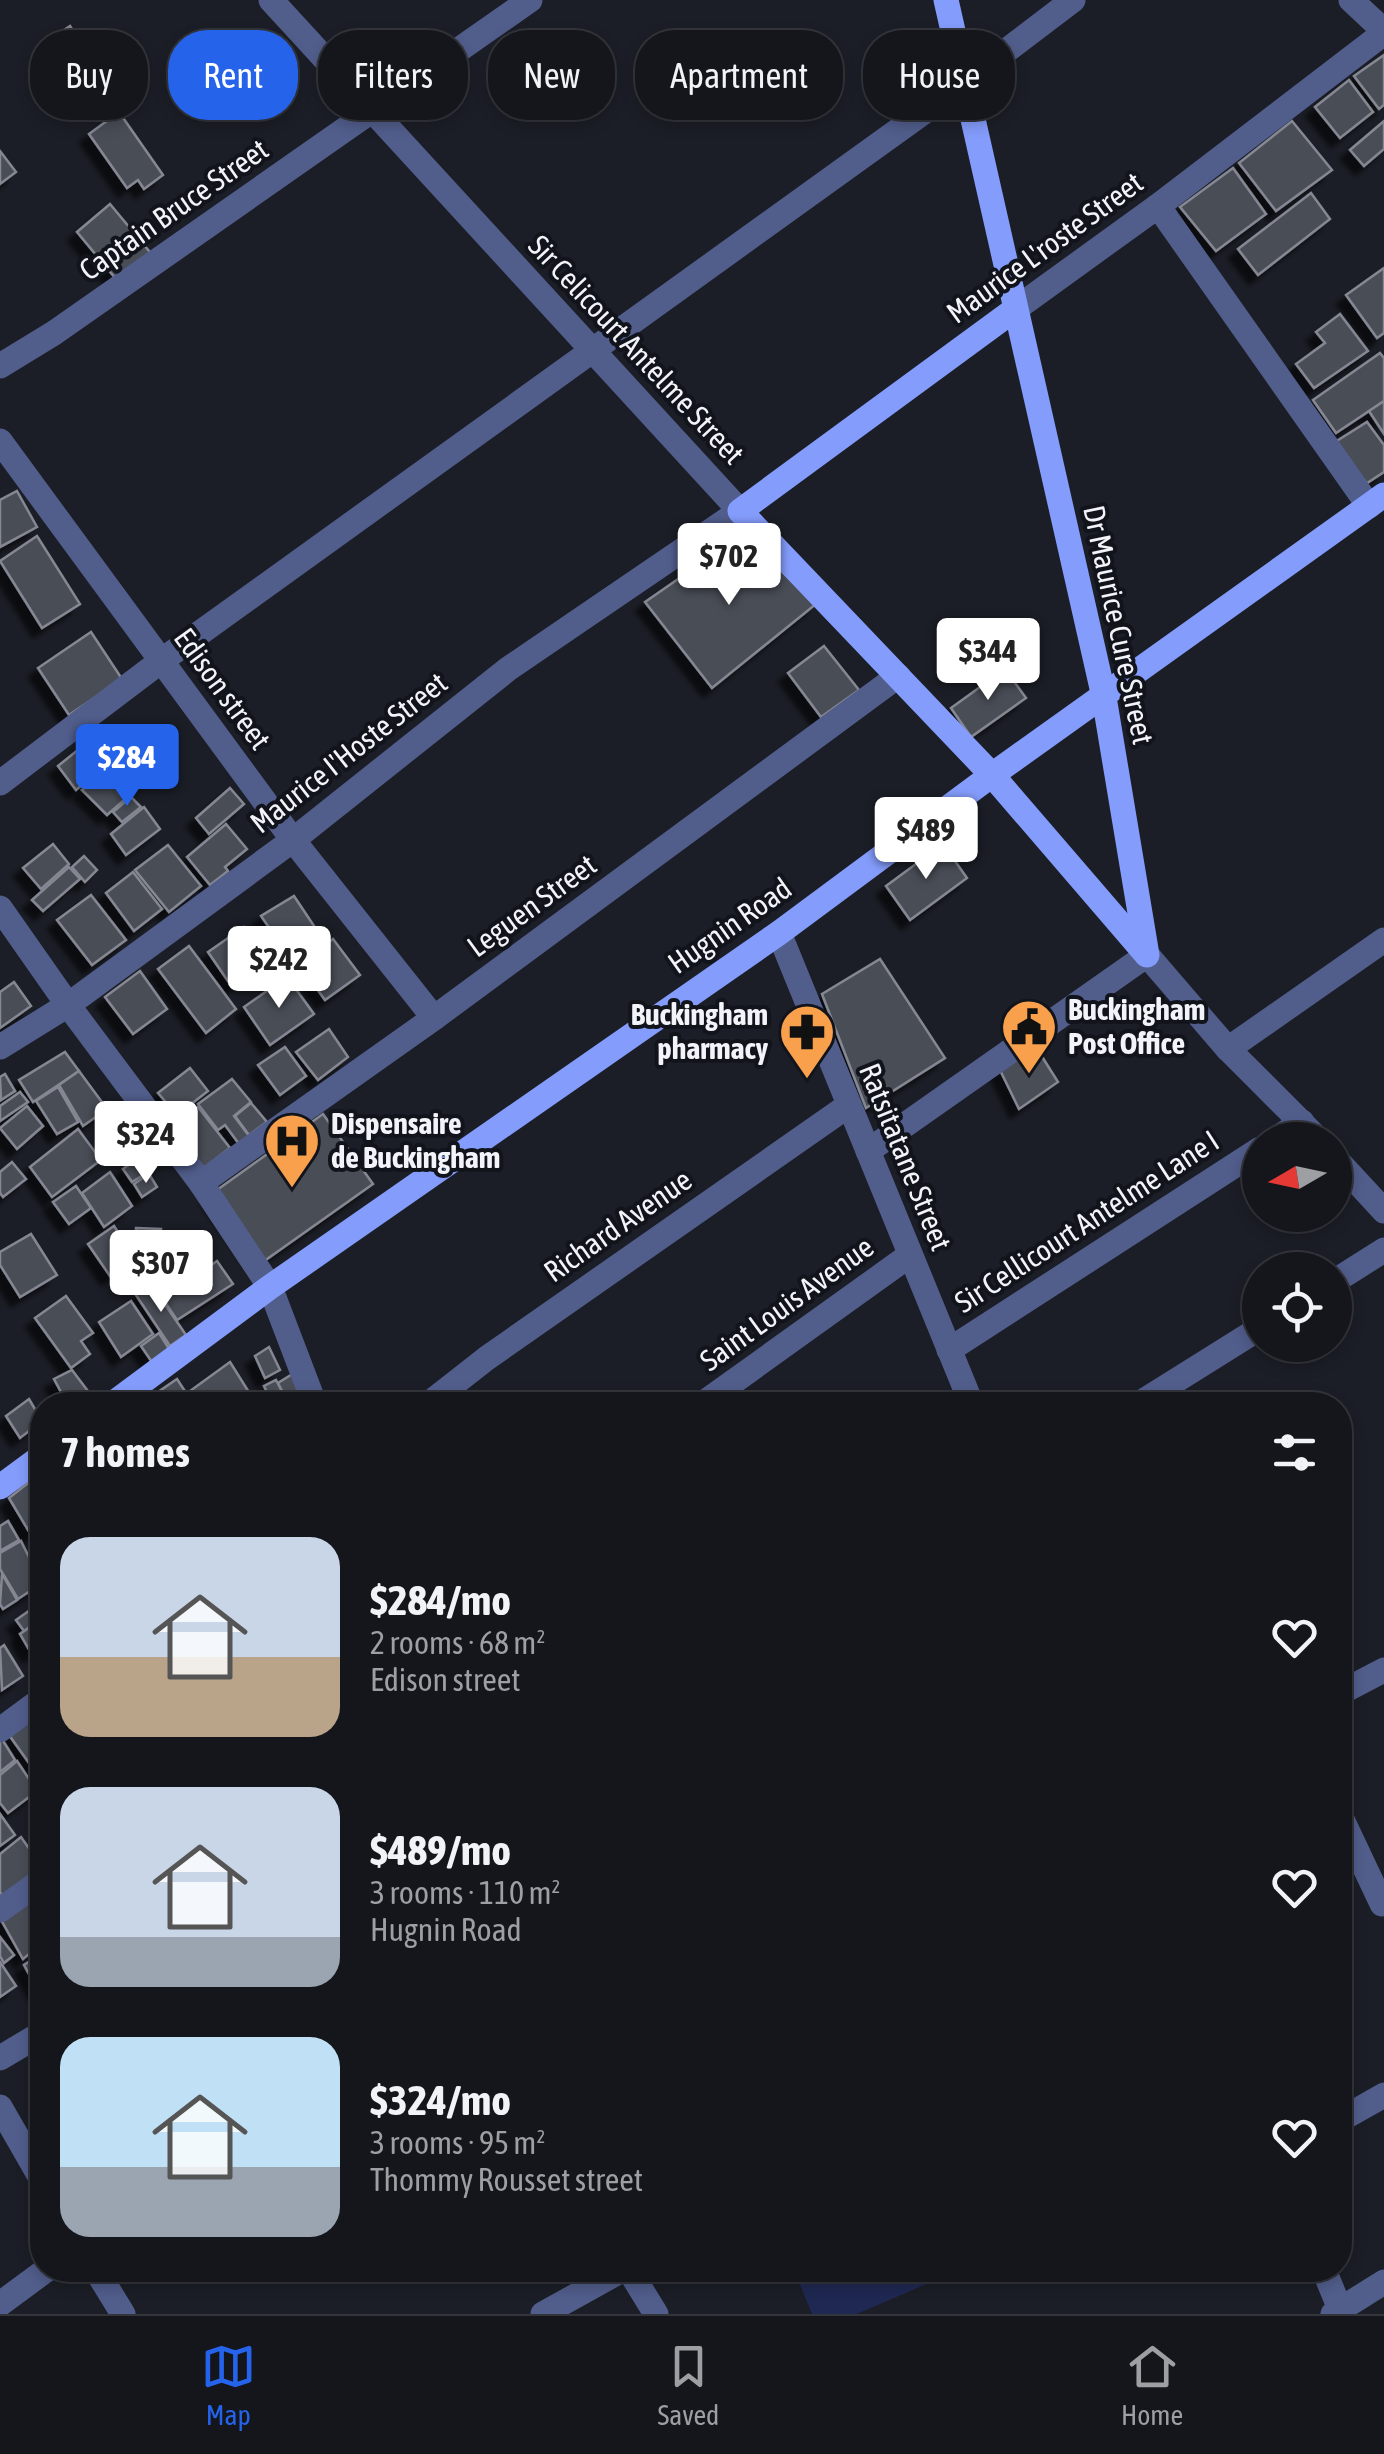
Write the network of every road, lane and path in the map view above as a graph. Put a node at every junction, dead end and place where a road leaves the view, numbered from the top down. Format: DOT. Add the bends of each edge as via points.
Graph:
graph roads {
  1 [pos="272,0"];
  2 [pos="530,0"];
  3 [pos="946,0"];
  4 [pos="1073,0"];
  5 [pos="1352,0"];
  6 [pos="953,30"];
  7 [pos="1384,32"];
  8 [pos="468,44"];
  9 [pos="1015,44"];
  10 [pos="318,51"];
  11 [pos="359,120"];
  12 [pos="380,120"];
  13 [pos="913,120"];
  14 [pos="972,120"];
  15 [pos="1158,206"];
  16 [pos="1014,310"];
  17 [pos="593,352"];
  18 [pos="0,366"];
  19 [pos="0,442"];
  20 [pos="1376,501"];
  21 [pos="740,511"];
  22 [pos="162,662"];
  23 [pos="898,676"];
  24 [pos="1104,697"];
  25 [pos="992,775"];
  26 [pos="0,782"];
  27 [pos="294,840"];
  28 [pos="0,908"];
  29 [pos="779,933"];
  30 [pos="1384,940"];
  31 [pos="1147,955"];
  32 [pos="68,1005"];
  33 [pos="434,1018"];
  34 [pos="0,1047"];
  35 [pos="1228,1049"];
  36 [pos="850,1105"];
  37 [pos="1301,1122"];
  38 [pos="868,1152"];
  39 [pos="1242,1161"];
  40 [pos="1352,1176"];
  41 [pos="201,1182"];
  42 [pos="1384,1210"];
  43 [pos="1384,1250"];
  44 [pos="910,1255"];
  45 [pos="1352,1270"];
  46 [pos="270,1287"];
  47 [pos="1242,1339"];
  48 [pos="949,1350"];
  49 [pos="129,1392"];
  50 [pos="310,1392"];
  51 [pos="444,1392"];
  52 [pos="718,1392"];
  53 [pos="967,1392"];
  54 [pos="1159,1392"];
  55 [pos="30,1465"];
  56 [pos="0,1487"];
  57 [pos="1384,1670"];
  58 [pos="1352,1687"];
  59 [pos="30,1708"];
  60 [pos="0,1730"];
  61 [pos="1352,1840"];
  62 [pos="30,1889"];
  63 [pos="1382,1904"];
  64 [pos="0,1910"];
  65 [pos="30,2040"];
  66 [pos="0,2058"];
  67 [pos="1384,2096"];
  68 [pos="0,2107"];
  69 [pos="1352,2113"];
  70 [pos="30,2159"];
  71 [pos="30,2282"];
  72 [pos="103,2282"];
  73 [pos="603,2282"];
  74 [pos="634,2282"];
  75 [pos="1328,2282"];
  76 [pos="1384,2282"];
  77 [pos="0,2304"];
  78 [pos="1339,2312"];
  79 [pos="123,2314"];
  80 [pos="543,2314"];
  81 [pos="656,2314"];
  1 -- 10 [label="street, Sir Celicourt Antelme Street"];
  2 -- 8 [label="street, Captain Bruce Street"];
  3 -- 6 [label="main road, Dr Maurice Cure Street"];
  4 -- 9 [label="street"];
  5 -- 7 [label="street"];
  7 -- 15 [label="street, Maurice L'roste Street"];
  11 -- 18 [label="street, Captain Bruce Street"];
  12 -- 17 [label="street, Sir Celicourt Antelme Street"];
  13 -- 17 [label="street"];
  14 -- 16 [label="main road, Dr Maurice Cure Street"];
  15 -- 16 [label="street, Maurice L'roste Street"];
  15 -- 20 [label="street"];
  16 -- 21 [label="main road, Maurice L'roste Street"];
  16 -- 24 [label="main road, Dr Maurice Cure Street"];
  17 -- 21 [label="street, Sir Celicourt Antelme Street"];
  17 -- 22 [label="street"];
  19 -- 22 [label="street, Edison street"];
  20 -- 24 [label="main road, Hugnin Road"];
  21 -- 23 [label="main road, Sir Celicourt Antelme Street"];
  21 -- 27 [label="street, Maurice I'Hoste Street" via="508,670"];
  22 -- 26 [label="street"];
  22 -- 27 [label="street, Edison street"];
  23 -- 25 [label="main road, Sir Celicourt Antelme Street"];
  23 -- 33 [label="street, Leguen Street"];
  24 -- 25 [label="main road, Hugnin Road"];
  24 -- 31 [label="main road, Dr Maurice Cure Street"];
  25 -- 29 [label="main road, Hugnin Road"];
  25 -- 31 [label="main road, Sir Celicourt Antelme Street"];
  27 -- 32 [label="street, Maurice I'Hoste Street"];
  27 -- 33 [label="street, Edison street"];
  28 -- 32 [label="street"];
  29 -- 36 [label="street, Ratsitatane Street"];
  29 -- 46 [label="main road, Hugnin Road"];
  30 -- 35 [label="street"];
  31 -- 35 [label="street, Sir Celicourt Antelme Street"];
  31 -- 38 [label="street"];
  32 -- 34 [label="street, Maurice I'Hoste Street"];
  32 -- 41 [label="street"];
  33 -- 41 [label="street, Leguen Street"];
  35 -- 37 [label="street, Sir Celicourt Antelme Street"];
  36 -- 38 [label="street, Ratsitatane Street"];
  36 -- 51 [label="street, Richard Avenue"];
  38 -- 44 [label="street, Ratsitatane Street"];
  39 -- 48 [label="street, Sir Cellicourt Antelme Lane I"];
  40 -- 42 [label="street"];
  41 -- 46 [label="street"];
  43 -- 45 [label="street"];
  44 -- 48 [label="street, Ratsitatane Street"];
  44 -- 52 [label="street, Saint Louis Avenue"];
  46 -- 49 [label="main road, Hugnin Road"];
  46 -- 50 [label="street"];
  47 -- 54 [label="street"];
  48 -- 53 [label="street, Ratsitatane Street"];
  55 -- 56 [label="main road"];
  57 -- 58 [label="street"];
  59 -- 60 [label="street"];
  61 -- 63 [label="street"];
  62 -- 64 [label="street"];
  65 -- 66 [label="street"];
  67 -- 69 [label="street"];
  68 -- 70 [label="street"];
  71 -- 77 [label="street"];
  72 -- 79 [label="street"];
  73 -- 80 [label="street"];
  74 -- 81 [label="street"];
  75 -- 78 [label="street"];
  76 -- 78 [label="street"];
}
